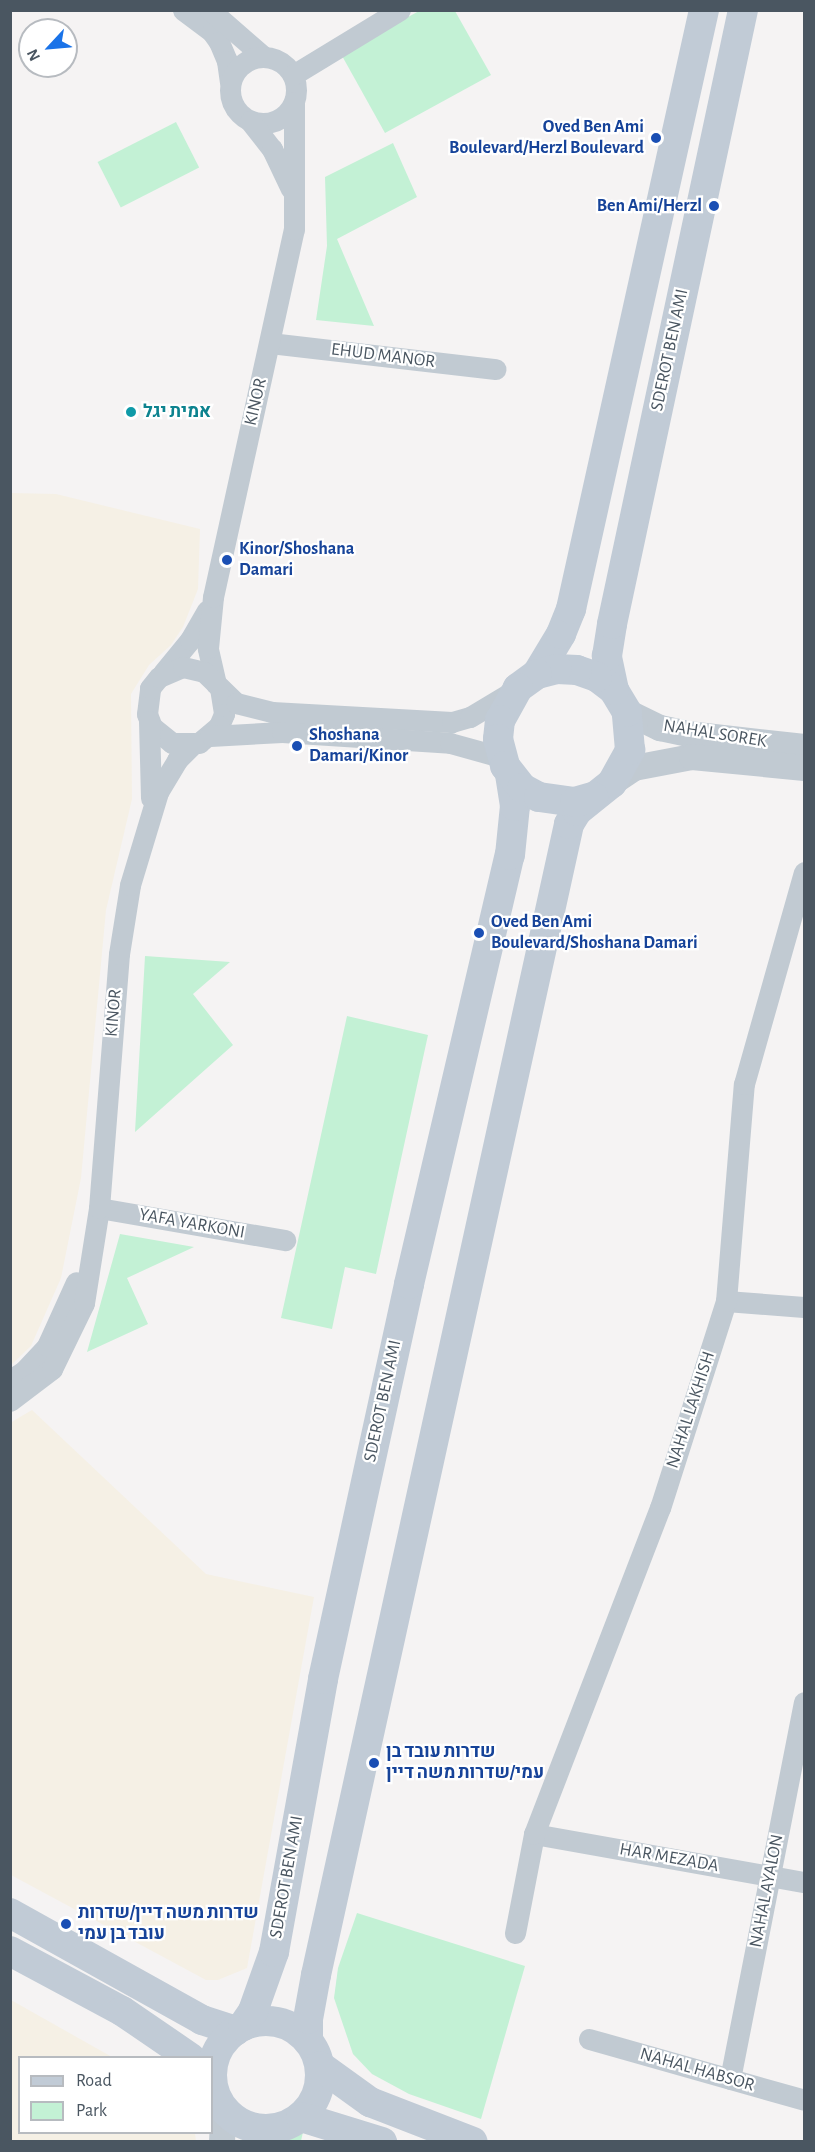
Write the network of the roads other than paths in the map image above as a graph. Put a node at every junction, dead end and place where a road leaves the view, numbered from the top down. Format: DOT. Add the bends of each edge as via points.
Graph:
graph roads {
  1 [pos="183,10"];
  2 [pos="210,10"];
  3 [pos="400,10"];
  4 [pos="704,10"];
  5 [pos="743,10"];
  6 [pos="263,56"];
  7 [pos="293,75"];
  8 [pos="230,82"];
  9 [pos="294,102"];
  10 [pos="250,121"];
  11 [pos="295,207"];
  12 [pos="270,343"];
  13 [pos="496,369"];
  14 [pos="213,597"];
  15 [pos="159,677"];
  16 [pos="527,681"];
  17 [pos="218,686"];
  18 [pos="621,701"];
  19 [pos="148,718"];
  20 [pos="202,740"];
  21 [pos="804,747"];
  22 [pos="506,765"];
  23 [pos="804,768"];
  24 [pos="603,790"];
  25 [pos="150,817"];
  26 [pos="804,872"];
  27 [pos="99,1210"];
  28 [pos="285,1240"];
  29 [pos="726,1301"];
  30 [pos="804,1307"];
  31 [pos="10,1380"];
  32 [pos="10,1401"];
  33 [pos="804,1702"];
  34 [pos="534,1834"];
  35 [pos="770,1876"];
  36 [pos="804,1882"];
  37 [pos="10,1912"];
  38 [pos="515,1933"];
  39 [pos="10,1951"];
  40 [pos="239,2028"];
  41 [pos="589,2039"];
  42 [pos="314,2053"];
  43 [pos="188,2056"];
  44 [pos="213,2070"];
  45 [pos="213,2077"];
  46 [pos="730,2079"];
  47 [pos="804,2100"];
  48 [pos="224,2108"];
  49 [pos="280,2129"];
  50 [pos="222,2142"];
  51 [pos="382,2142"];
  52 [pos="473,2142"];
  1 -- 8 [label="street" via="219,42"];
  2 -- 6 [label="street"];
  3 -- 7 [label="street"];
  4 -- 16 [label="main road, SDEROT BEN AMI" via="571,609 561,634"];
  5 -- 18 [label="main road, SDEROT BEN AMI" via="612,624 607,656"];
  6 -- 7 [label="street" via="282,62"];
  6 -- 8 [label="street" via="239,66"];
  7 -- 9 [label="street" via="297,87"];
  8 -- 10 [label="street" via="231,101"];
  9 -- 10 [label="street" via="278,120"];
  9 -- 11 [label="street, KINOR"];
  10 -- 11 [label="street, KINOR" via="272,148"];
  11 -- 12 [label="street, KINOR" via="291,250"];
  12 -- 13 [label="street, EHUD MANOR"];
  12 -- 14 [label="street, KINOR"];
  14 -- 15 [label="street, KINOR" via="190,640"];
  14 -- 17 [label="street, KINOR" via="208,648"];
  15 -- 17 [label="street" via="183,667 204,672"];
  15 -- 19 [label="street" via="147,701"];
  16 -- 17 [label="street" via="470,717 438,722 265,711 236,703"];
  16 -- 18 [label="main road" via="557,669 578,670 597,677"];
  16 -- 22 [label="main road, SDEROT BEN AMI" via="500,720"];
  17 -- 20 [label="street" via="224,714"];
  18 -- 21 [label="street, NAHAL SOREK" via="660,728"];
  18 -- 24 [label="main road, SDEROT BEN AMI" via="630,750"];
  19 -- 20 [label="street" via="160,737 172,743"];
  19 -- 25 [label="street, KINOR" via="153,774"];
  20 -- 22 [label="street" via="282,732 450,743"];
  20 -- 25 [label="street, KINOR" via="168,775"];
  22 -- 24 [label="main road" via="522,788 557,802"];
  22 -- 40 [label="main road, SDEROT BEN AMI" via="515,806 510,855 411,1273 323,1679 274,1952 253,2011"];
  23 -- 24 [label="street, NAHAL SOREK" via="692,757 633,768"];
  24 -- 42 [label="main road, SDEROT BEN AMI" via="569,824 554,886 316,1975 308,2019"];
  25 -- 27 [label="street, KINOR" via="130,885 122,931"];
  26 -- 29 [label="street, NAHAL LAKHISH" via="744,1084"];
  27 -- 28 [label="street, YAFA YARKONI"];
  27 -- 31 [label="street, KINOR" via="58,1327 35,1361"];
  27 -- 32 [label="street, KINOR" via="91,1277 74,1331 52,1369"];
  29 -- 30 [label="street"];
  29 -- 34 [label="street, NAHAL LAKHISH" via="660,1508"];
  33 -- 35 [label="street, NAHAL AYALON"];
  34 -- 35 [label="street, HAR MEZADA"];
  34 -- 38 [label="street, NAHAL LAKHISH"];
  35 -- 36 [label="street, HAR MEZADA"];
  35 -- 46 [label="street, NAHAL AYALON"];
  37 -- 40 [label="main road" via="202,2020"];
  39 -- 43 [label="main road" via="122,2011"];
  40 -- 42 [label="main road" via="278,2022"];
  40 -- 44 [label="main road" via="218,2050"];
  41 -- 46 [label="street, NAHAL HABSOR"];
  42 -- 49 [label="main road" via="317,2094"];
  42 -- 52 [label="main road" via="370,2102"];
  45 -- 48 [label="main road"];
  46 -- 47 [label="street, NAHAL HABSOR"];
  48 -- 49 [label="main road" via="247,2126"];
  48 -- 50 [label="street"];
  49 -- 51 [label="main road"];
}
